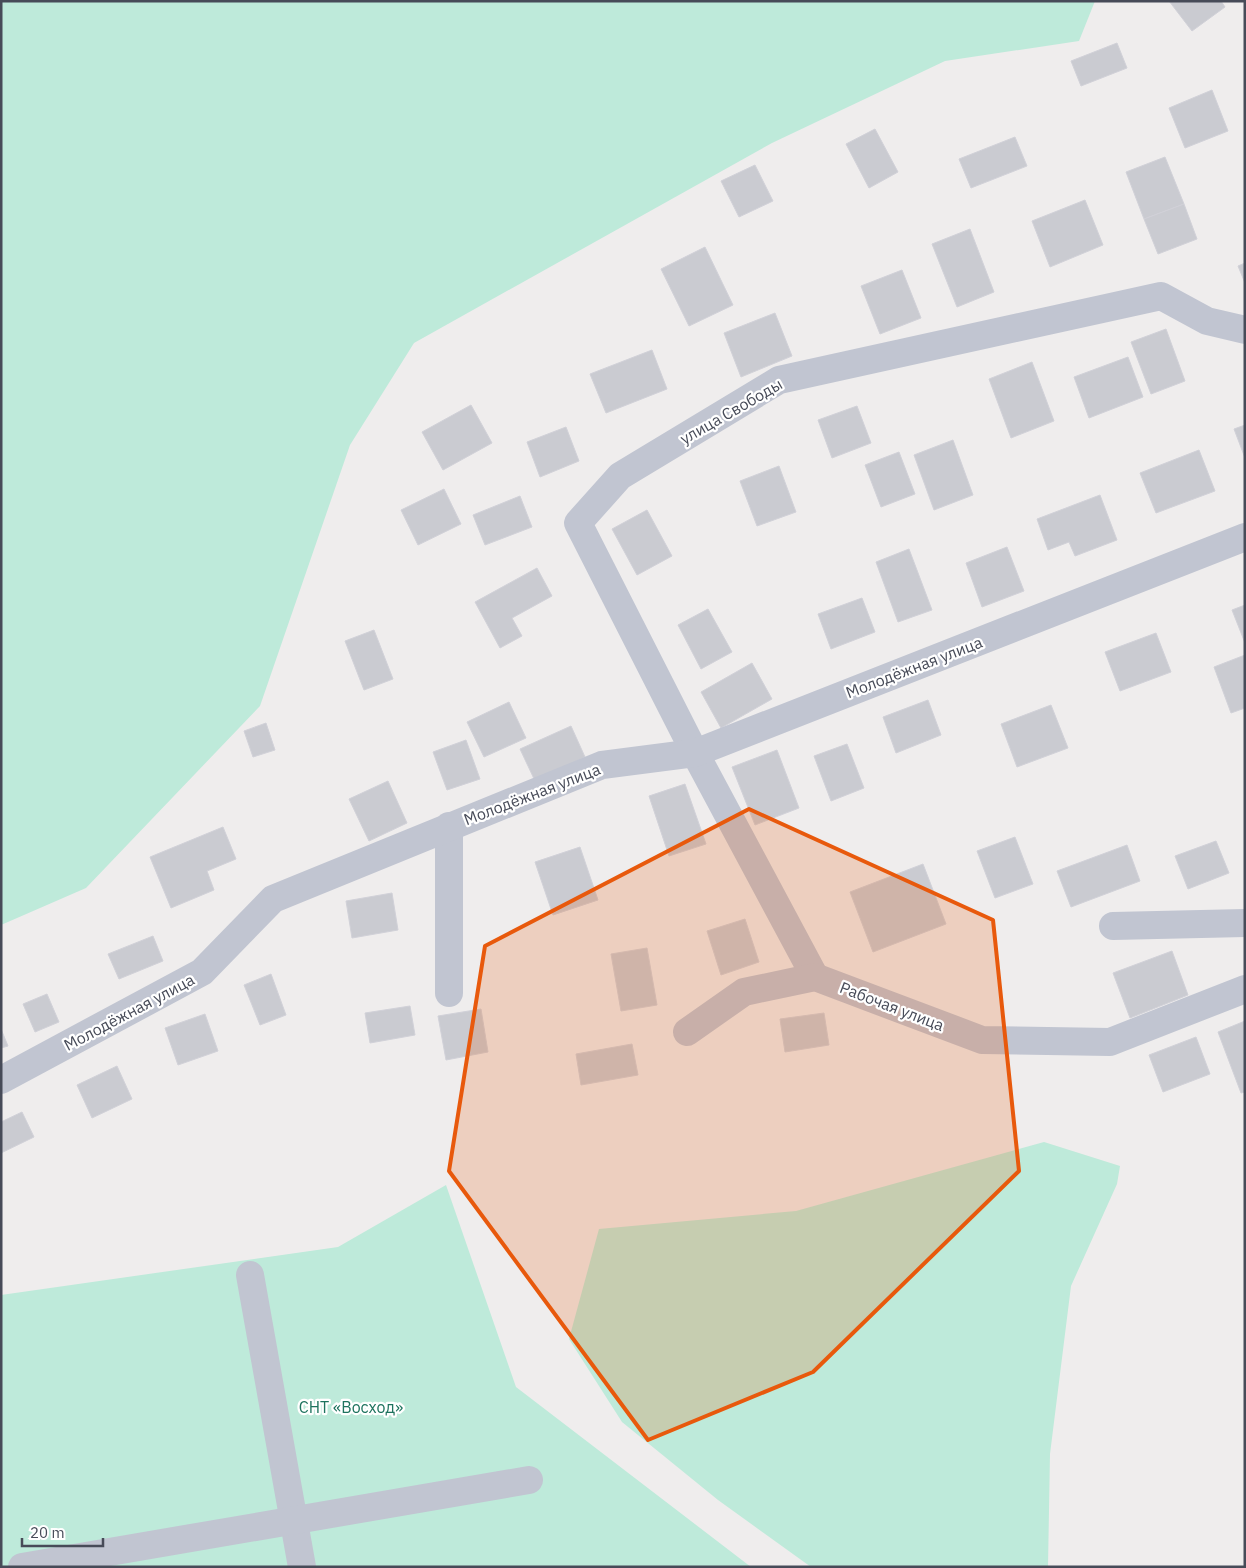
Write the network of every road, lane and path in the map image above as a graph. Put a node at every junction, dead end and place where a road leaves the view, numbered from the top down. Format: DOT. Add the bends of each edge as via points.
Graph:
graph roads {
  1 [pos="1245,330"];
  2 [pos="1245,537"];
  3 [pos="695,753"];
  4 [pos="449,826"];
  5 [pos="1245,924"];
  6 [pos="1113,926"];
  7 [pos="815,977"];
  8 [pos="1245,989"];
  9 [pos="449,993"];
  10 [pos="687,1032"];
  11 [pos="1,1080"];
  12 [pos="250,1276"];
  13 [pos="529,1480"];
  14 [pos="294,1520"];
  15 [pos="22,1567"];
  16 [pos="302,1567"];
  1 -- 3 [label="street, улица Свободы" via="1207,321 1161,296 779,380 620,476 578,523"];
  2 -- 3 [label="street, Молодёжная улица"];
  3 -- 4 [label="street, Молодёжная улица" via="602,765"];
  3 -- 7 [label="street"];
  4 -- 9 [label="street"];
  4 -- 11 [label="street, Молодёжная улица" via="273,899 202,972"];
  5 -- 6 [label="street"];
  7 -- 8 [label="street, Рабочая улица" via="982,1040 1110,1042"];
  7 -- 10 [label="street" via="744,992"];
  12 -- 14 [label="street"];
  13 -- 14 [label="street"];
  14 -- 15 [label="street"];
  14 -- 16 [label="street"];
}
